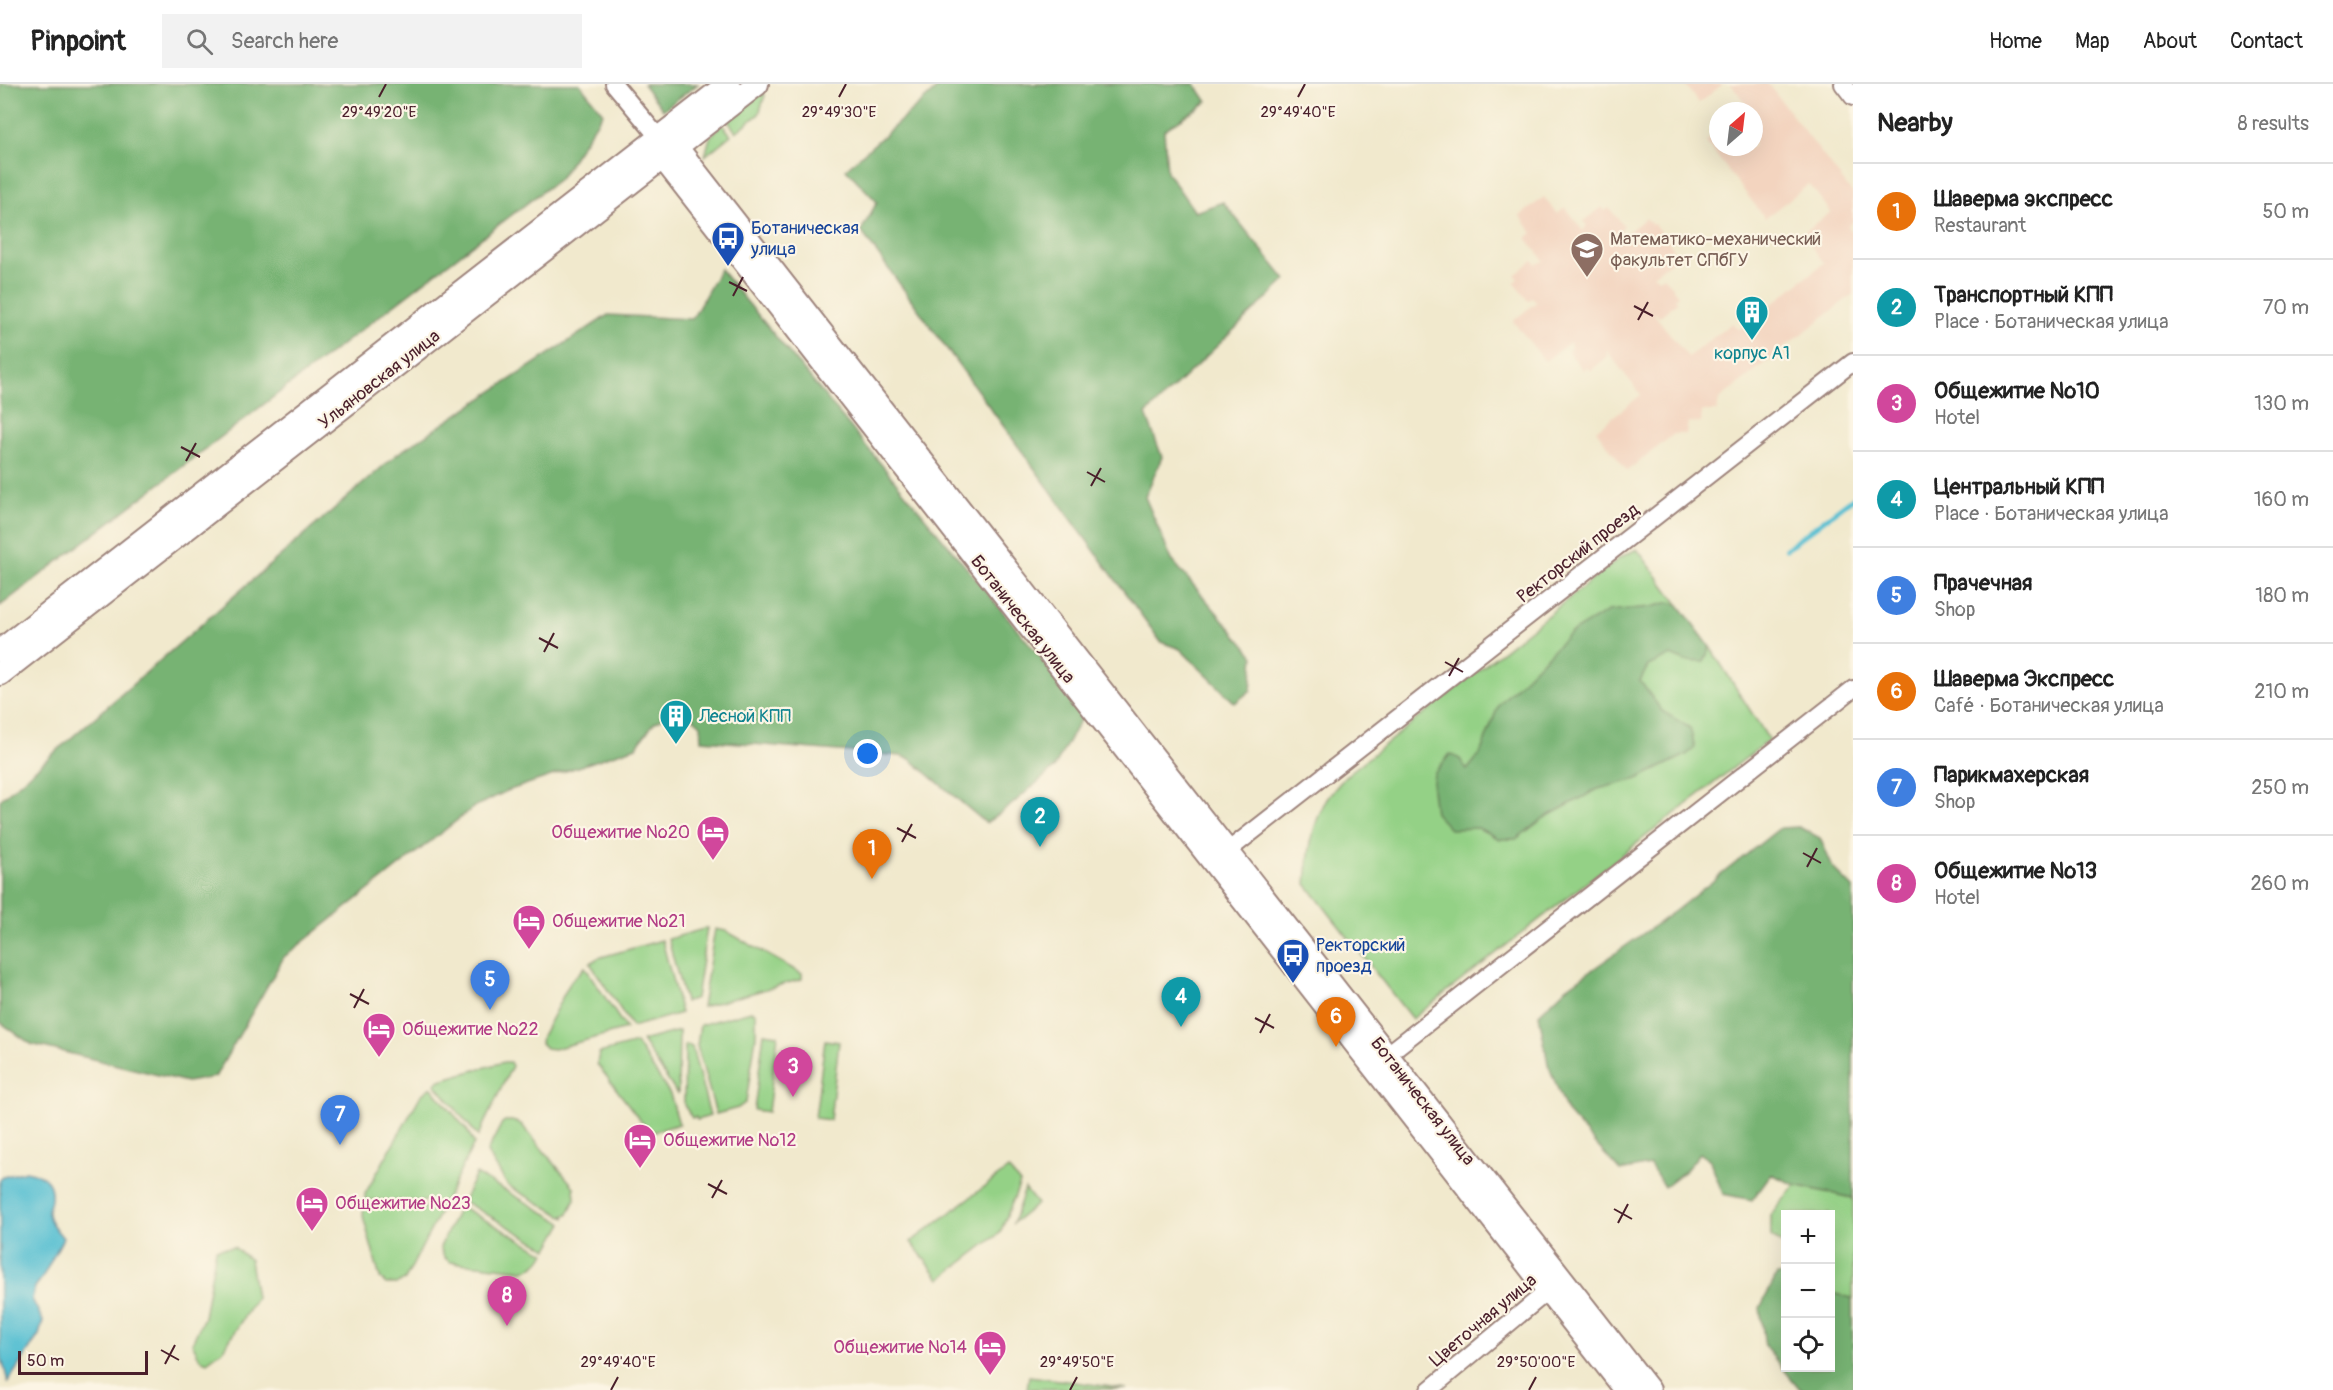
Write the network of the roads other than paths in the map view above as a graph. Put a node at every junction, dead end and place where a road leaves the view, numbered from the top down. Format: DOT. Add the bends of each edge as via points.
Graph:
graph roads {
  1 [pos="614,84"];
  2 [pos="728,84"];
  3 [pos="757,84"];
  4 [pos="1842,84"];
  5 [pos="1853,98"];
  6 [pos="666,148"];
  7 [pos="1853,362"];
  8 [pos="0,651"];
  9 [pos="0,674"];
  10 [pos="1853,689"];
  11 [pos="1221,857"];
  12 [pos="1380,1060"];
  13 [pos="1556,1285"];
  14 [pos="1429,1390"];
  15 [pos="1626,1390"];
  16 [pos="1649,1390"];
  1 -- 6 [label="street"];
  2 -- 6 [label="street, Ульяновская улица"];
  3 -- 6 [label="street, Ульяновская улица"];
  4 -- 5 [label="street"];
  6 -- 8 [label="street, Ульяновская улица"];
  6 -- 9 [label="street, Ульяновская улица"];
  6 -- 11 [label="street, Ботаническая улица"];
  7 -- 11 [label="street, Ректорский проезд"];
  10 -- 12 [label="street"];
  11 -- 12 [label="street, Ботаническая улица"];
  12 -- 13 [label="street, Ботаническая улица"];
  13 -- 14 [label="street, Цветочная улица"];
  13 -- 15 [label="street, Ботаническая улица"];
  13 -- 16 [label="street, Ботаническая улица"];
}
